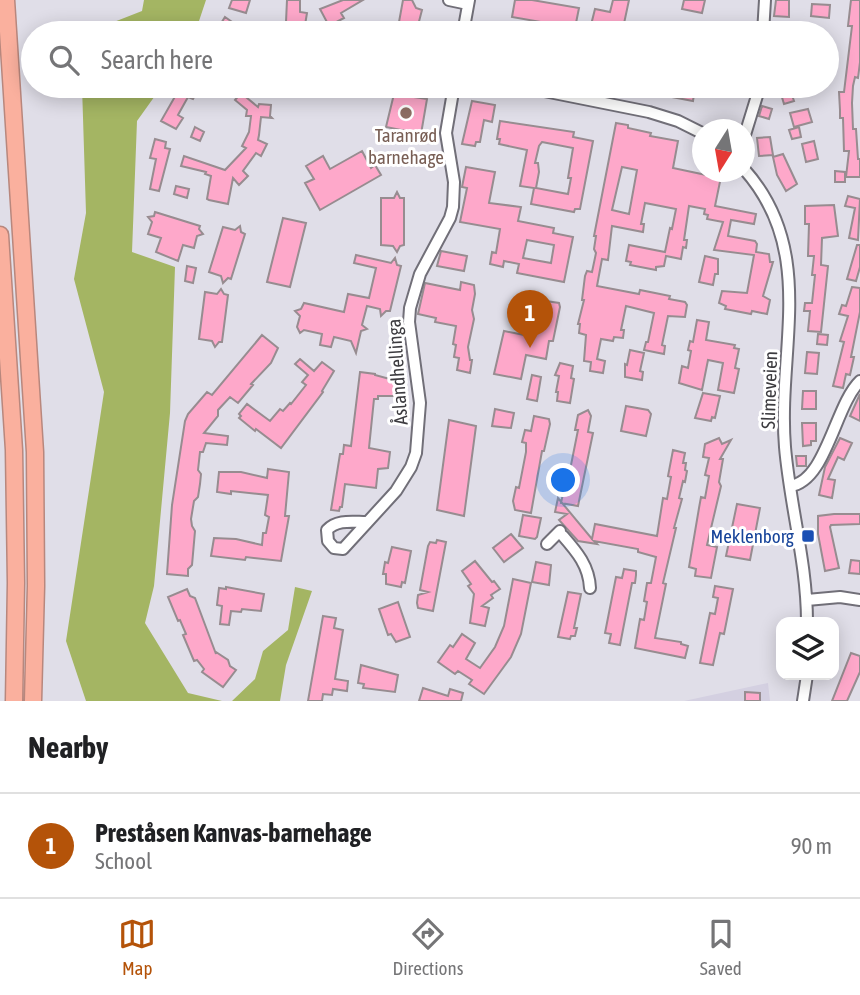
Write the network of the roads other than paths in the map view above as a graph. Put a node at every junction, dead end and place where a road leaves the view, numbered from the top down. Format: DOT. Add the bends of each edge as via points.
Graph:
graph roads {
  1 [pos="6,0"];
  2 [pos="449,0"];
  3 [pos="765,0"];
  4 [pos="468,2"];
  5 [pos="465,21"];
  6 [pos="764,21"];
  7 [pos="452,98"];
  8 [pos="581,98"];
  9 [pos="756,98"];
  10 [pos="750,119"];
  11 [pos="692,128"];
  12 [pos="755,181"];
  13 [pos="0,235"];
  14 [pos="860,381"];
  15 [pos="790,486"];
  16 [pos="366,522"];
  17 [pos="547,544"];
  18 [pos="590,588"];
  19 [pos="807,600"];
  20 [pos="860,600"];
  21 [pos="807,617"];
  22 [pos="806,680"];
  23 [pos="14,701"];
  24 [pos="33,701"];
  25 [pos="803,701"];
  1 -- 24 [label="highway" via="33,401"];
  2 -- 4 [label="street"];
  3 -- 6 [label="street"];
  4 -- 5 [label="street"];
  7 -- 16 [label="street, Åslandhellinga" via="446,133 453,207 419,274 410,308 420,403 416,453 400,485"];
  8 -- 11 [label="street" via="649,111"];
  9 -- 10 [label="street"];
  12 -- 15 [label="street, Slimeveien" via="777,218 789,267 785,423"];
  13 -- 23 [label="highway" via="15,482"];
  14 -- 15 [label="street" via="844,401 815,469 803,482"];
  15 -- 19 [label="street, Slimeveien"];
  17 -- 18 [label="street" via="562,534 582,559"];
  19 -- 20 [label="street"];
  19 -- 21 [label="street, Slimeveien"];
  22 -- 25 [label="street"];
}
